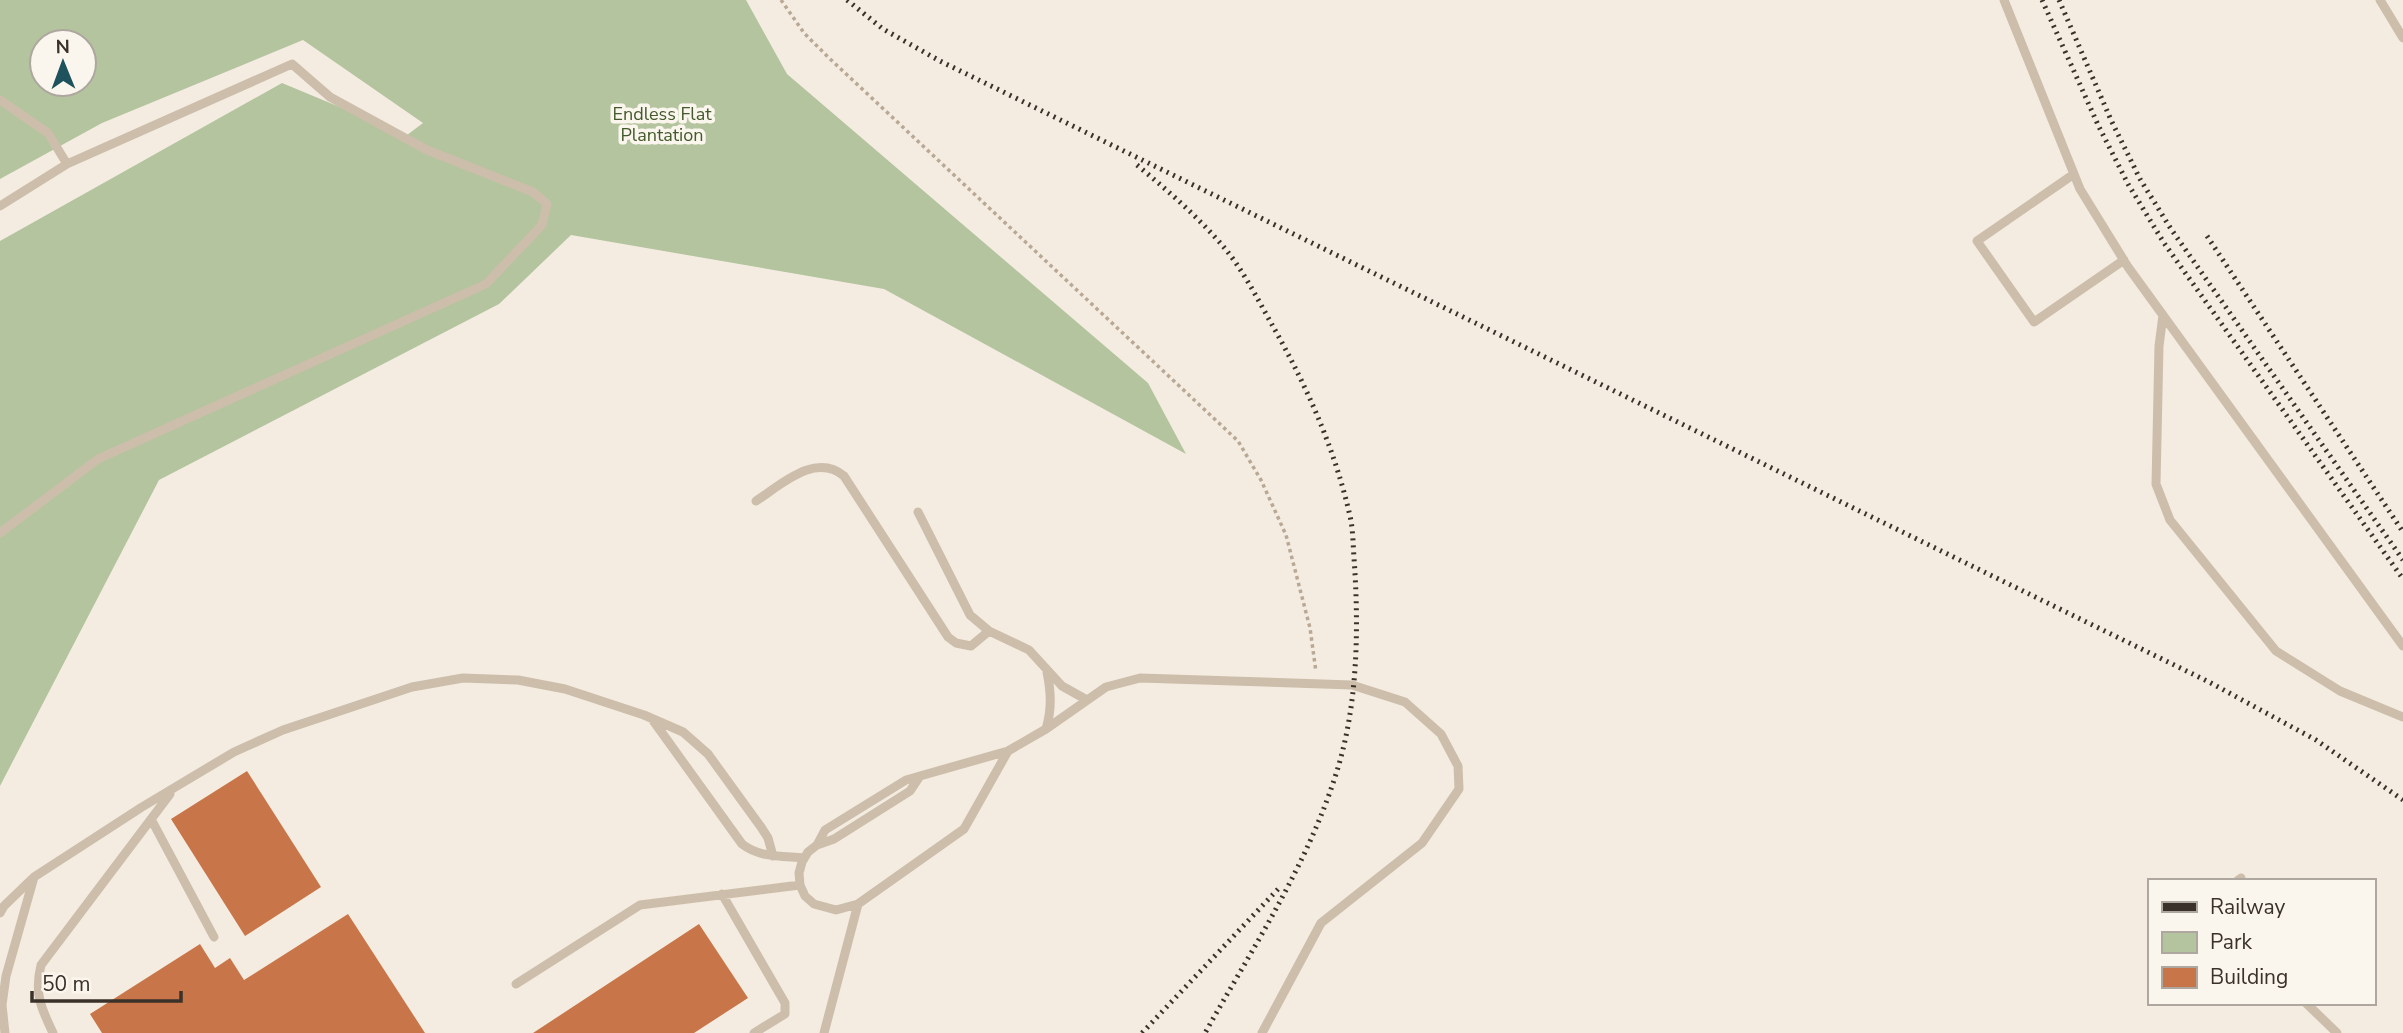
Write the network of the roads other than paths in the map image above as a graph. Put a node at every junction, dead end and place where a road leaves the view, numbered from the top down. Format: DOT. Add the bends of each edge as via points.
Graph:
graph roads {
  1 [pos="2004,0"];
  2 [pos="2380,0"];
  3 [pos="2403,38"];
  4 [pos="0,100"];
  5 [pos="67,164"];
  6 [pos="2074,174"];
  7 [pos="0,206"];
  8 [pos="2124,260"];
  9 [pos="2163,315"];
  10 [pos="756,501"];
  11 [pos="918,512"];
  12 [pos="0,533"];
  13 [pos="989,631"];
  14 [pos="2403,646"];
  15 [pos="1046,671"];
  16 [pos="1087,700"];
  17 [pos="2403,717"];
  18 [pos="651,718"];
  19 [pos="1046,729"];
  20 [pos="1008,751"];
  21 [pos="174,789"];
  22 [pos="150,819"];
  23 [pos="773,856"];
  24 [pos="804,858"];
  25 [pos="34,877"];
  26 [pos="800,885"];
  27 [pos="722,894"];
  28 [pos="858,904"];
  29 [pos="0,913"];
  30 [pos="214,937"];
  31 [pos="516,984"];
  32 [pos="2308,1005"];
  33 [pos="5,1033"];
  34 [pos="53,1033"];
  35 [pos="754,1033"];
  36 [pos="824,1033"];
  37 [pos="1262,1033"];
  38 [pos="2337,1033"];
  1 -- 6 [label="lane"];
  2 -- 3 [label="lane"];
  4 -- 5 [label="lane" via="48,133"];
  5 -- 7 [label="lane"];
  5 -- 12 [label="lane" via="292,64 330,97 427,150 533,192 547,204 542,225 486,284 98,459"];
  6 -- 8 [label="lane"];
  6 -- 8 [label="lane" via="1977,241 2034,322"];
  8 -- 9 [label="lane"];
  9 -- 14 [label="lane"];
  9 -- 17 [label="lane" via="2156,484 2169,520 2276,651 2340,691"];
  10 -- 13 [label="lane" via="811,468 838,471 948,637 971,646"];
  11 -- 13 [label="lane" via="970,615"];
  13 -- 15 [label="lane" via="1029,650"];
  15 -- 16 [label="lane"];
  15 -- 19 [label="lane" via="1051,698"];
  16 -- 19 [label="lane"];
  16 -- 37 [label="lane" via="1106,687 1140,678 1352,685 1405,702 1441,734 1458,766 1459,789 1422,843 1321,923"];
  18 -- 21 [label="lane" via="565,689 519,680 463,678 412,687 283,730 234,752"];
  18 -- 23 [label="lane" via="737,840 754,852"];
  18 -- 23 [label="lane" via="683,732 708,754 761,827"];
  19 -- 20 [label="lane"];
  20 -- 24 [label="lane" via="906,780 825,831"];
  20 -- 28 [label="lane" via="964,829"];
  21 -- 22 [label="lane"];
  21 -- 25 [label="lane"];
  22 -- 30 [label="lane"];
  22 -- 34 [label="lane" via="41,965 36,986"];
  23 -- 24 [label="lane"];
  24 -- 26 [label="lane"];
  25 -- 29 [label="lane"];
  25 -- 33 [label="lane" via="6,976"];
  26 -- 27 [label="lane"];
  26 -- 28 [label="lane" via="805,896 825,909 836,911"];
  27 -- 31 [label="lane" via="640,905"];
  27 -- 35 [label="lane" via="785,1003 785,1014"];
  28 -- 36 [label="lane"];
  32 -- 38 [label="lane"];
}
